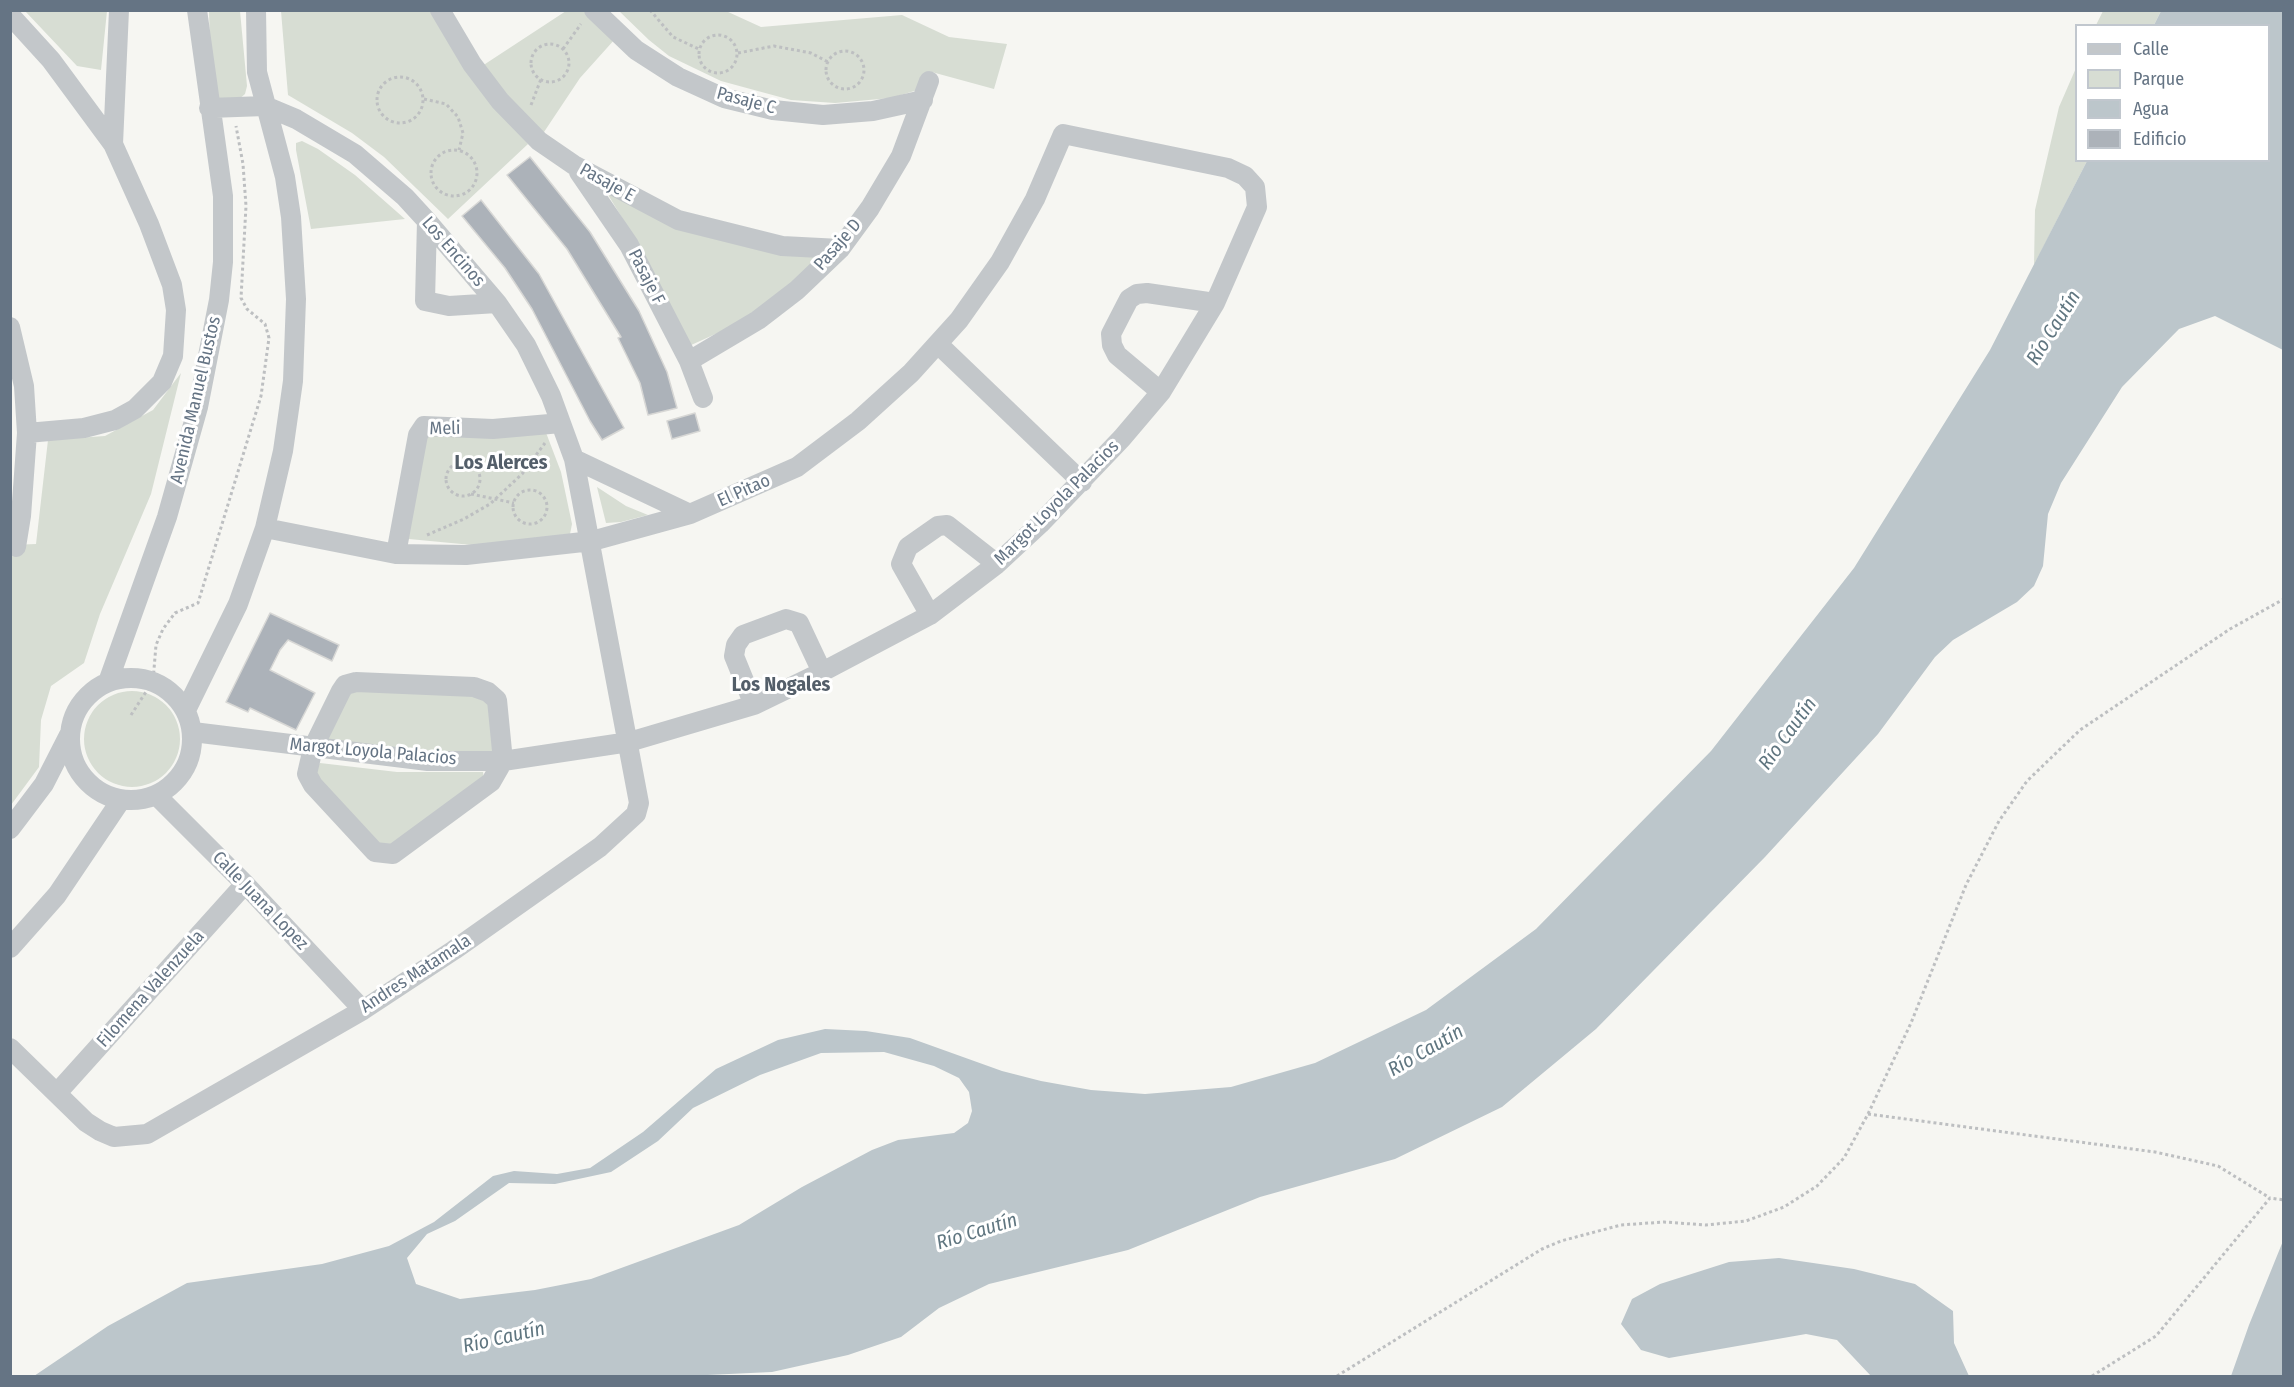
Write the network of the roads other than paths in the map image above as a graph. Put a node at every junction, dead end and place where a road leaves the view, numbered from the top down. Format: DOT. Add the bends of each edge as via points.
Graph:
graph roads {
  1 [pos="119,10"];
  2 [pos="197,10"];
  3 [pos="255,10"];
  4 [pos="440,10"];
  5 [pos="10,15"];
  6 [pos="588,16"];
  7 [pos="929,81"];
  8 [pos="923,100"];
  9 [pos="264,106"];
  10 [pos="209,108"];
  11 [pos="1063,134"];
  12 [pos="113,144"];
  13 [pos="574,165"];
  14 [pos="427,221"];
  15 [pos="840,249"];
  16 [pos="497,303"];
  17 [pos="1215,303"];
  18 [pos="10,327"];
  19 [pos="938,344"];
  20 [pos="689,361"];
  21 [pos="1161,392"];
  22 [pos="703,398"];
  23 [pos="554,430"];
  24 [pos="27,433"];
  25 [pos="574,459"];
  26 [pos="1082,482"];
  27 [pos="690,514"];
  28 [pos="265,528"];
  29 [pos="592,541"];
  30 [pos="16,547"];
  31 [pos="397,548"];
  32 [pos="997,564"];
  33 [pos="930,615"];
  34 [pos="822,672"];
  35 [pos="108,682"];
  36 [pos="754,705"];
  37 [pos="186,710"];
  38 [pos="193,732"];
  39 [pos="69,735"];
  40 [pos="629,742"];
  41 [pos="313,748"];
  42 [pos="503,761"];
  43 [pos="156,795"];
  44 [pos="121,800"];
  45 [pos="10,829"];
  46 [pos="245,884"];
  47 [pos="10,948"];
  48 [pos="363,1010"];
  49 [pos="10,1048"];
  50 [pos="57,1093"];
  1 -- 12 [label="street"];
  2 -- 10 [label="street, Avenida Manuel Bustos"];
  3 -- 9 [label="street" via="254,47"];
  4 -- 13 [label="street, Pasaje E" via="472,64 500,101 539,141"];
  5 -- 12 [label="street" via="51,60"];
  6 -- 8 [label="street, Pasaje C" via="678,77 724,98 773,110 823,115 873,111"];
  7 -- 8 [label="street, Pasaje D"];
  8 -- 15 [label="street, Pasaje D" via="886,183"];
  9 -- 10 [label="street"];
  9 -- 14 [label="street, Los Encinos" via="354,154"];
  9 -- 28 [label="street" via="285,177 296,299 289,416"];
  10 -- 35 [label="street, Avenida Manuel Bustos" via="220,166 224,225 214,328 198,407 167,517"];
  11 -- 17 [label="street, Margot Loyola Palacios" via="1228,168 1255,187 1257,207"];
  11 -- 19 [label="street, El Pitao" via="1035,200 1000,262"];
  12 -- 24 [label="street" via="172,285 176,310 173,356 162,382 135,409 115,420 84,428"];
  13 -- 15 [label="street, Pasaje E" via="678,220 782,246"];
  13 -- 20 [label="street, Pasaje F" via="629,245"];
  14 -- 16 [label="street, Los Encinos"];
  14 -- 16 [label="street" via="425,301 449,306"];
  15 -- 20 [label="street, Pasaje D" via="758,320"];
  16 -- 23 [label="street, Los Encinos" via="540,370"];
  17 -- 21 [label="street, Margot Loyola Palacios"];
  17 -- 21 [label="street" via="1147,293 1129,299 1112,334 1112,345 1117,355"];
  18 -- 24 [label="street" via="24,386"];
  19 -- 26 [label="street"];
  19 -- 27 [label="street, El Pitao" via="858,421 796,467"];
  20 -- 22 [label="street, Pasaje F"];
  21 -- 26 [label="street, Margot Loyola Palacios"];
  23 -- 25 [label="street, Los Encinos"];
  23 -- 31 [label="street, Meli" via="424,426 418,435"];
  24 -- 30 [label="street"];
  25 -- 27 [label="street"];
  25 -- 29 [label="street, Los Encinos"];
  26 -- 32 [label="street, Margot Loyola Palacios"];
  27 -- 29 [label="street, El Pitao"];
  28 -- 31 [label="street, El Pitao"];
  28 -- 37 [label="street" via="238,604"];
  29 -- 31 [label="street, El Pitao" via="465,555"];
  29 -- 40 [label="street, Los Encinos"];
  32 -- 33 [label="street, Margot Loyola Palacios"];
  32 -- 33 [label="street" via="947,525 938,526 908,547 901,564"];
  33 -- 34 [label="street, Margot Loyola Palacios"];
  34 -- 36 [label="street, Margot Loyola Palacios"];
  34 -- 36 [label="street" via="799,623 786,619 743,636 735,645 734,656"];
  35 -- 37 [label="street" via="130,677 153,681 172,693"];
  35 -- 39 [label="street" via="88,694 75,713"];
  36 -- 40 [label="street, Margot Loyola Palacios"];
  37 -- 38 [label="street"];
  38 -- 41 [label="street, Margot Loyola Palacios"];
  38 -- 43 [label="street" via="192,755 182,775"];
  39 -- 44 [label="street" via="72,757 83,777 100,792"];
  39 -- 45 [label="street" via="44,784"];
  40 -- 42 [label="street, Margot Loyola Palacios"];
  40 -- 48 [label="street, Andres Matamala" via="639,803 624,826 580,861"];
  41 -- 42 [label="street, Margot Loyola Palacios" via="428,761"];
  41 -- 42 [label="street" via="345,685 356,682 474,687 489,692 497,700"];
  41 -- 42 [label="street" via="307,774 313,785 375,852 384,854 393,854 491,782"];
  43 -- 44 [label="street" via="144,800"];
  43 -- 46 [label="street, Calle Juana Lopez"];
  44 -- 47 [label="street" via="57,895"];
  46 -- 48 [label="street, Calle Juana Lopez"];
  46 -- 50 [label="street, Filomena Valenzuela"];
  48 -- 50 [label="street, Andres Matamala" via="147,1134 114,1137 100,1131"];
  49 -- 50 [label="street"];
}
